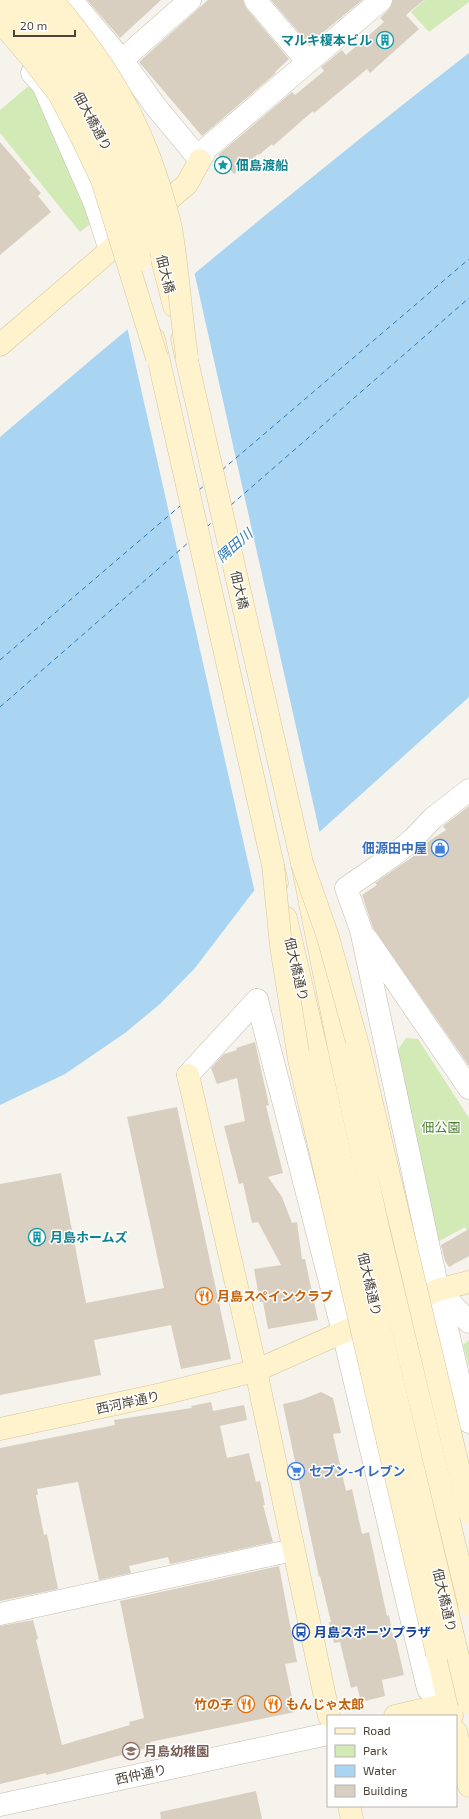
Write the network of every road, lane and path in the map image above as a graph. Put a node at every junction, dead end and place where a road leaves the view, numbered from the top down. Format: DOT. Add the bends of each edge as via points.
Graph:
graph roads {
  1 [pos="5,0"];
  2 [pos="30,0"];
  3 [pos="52,0"];
  4 [pos="71,0"];
  5 [pos="190,0"];
  6 [pos="255,0"];
  7 [pos="381,0"];
  8 [pos="0,21"];
  9 [pos="0,37"];
  10 [pos="122,60"];
  11 [pos="308,62"];
  12 [pos="200,160"];
  13 [pos="159,247"];
  14 [pos="110,250"];
  15 [pos="140,263"];
  16 [pos="0,345"];
  17 [pos="157,358"];
  18 [pos="187,358"];
  19 [pos="469,790"];
  20 [pos="302,863"];
  21 [pos="273,866"];
  22 [pos="361,930"];
  23 [pos="188,1075"];
  24 [pos="469,1088"];
  25 [pos="469,1282"];
  26 [pos="438,1290"];
  27 [pos="469,1322"];
  28 [pos="343,1332"];
  29 [pos="255,1371"];
  30 [pos="469,1422"];
  31 [pos="0,1429"];
  32 [pos="469,1512"];
  33 [pos="293,1550"];
  34 [pos="469,1604"];
  35 [pos="0,1614"];
  36 [pos="460,1705"];
  37 [pos="329,1715"];
  38 [pos="401,1715"];
  39 [pos="327,1734"];
  40 [pos="457,1736"];
  41 [pos="469,1786"];
  42 [pos="0,1805"];
  43 [pos="349,1807"];
  44 [pos="352,1819"];
  1 -- 15 [label="main road, 佃大橋通り, bridge" via="58,64 89,111 109,150 123,189 132,219"];
  2 -- 13 [label="main road, 佃大橋通り, bridge" via="77,57 116,120 143,184"];
  3 -- 18 [label="main road, bridge" via="102,64 131,112 144,143 170,227"];
  4 -- 10 [label="street"];
  5 -- 10 [label="street"];
  6 -- 11 [label="street"];
  7 -- 11 [label="street"];
  8 -- 17 [label="main road, bridge" via="59,94 82,136 102,180"];
  9 -- 14 [label="street" via="42,85 95,204"];
  10 -- 12 [label="street" via="156,107"];
  11 -- 12 [label="street" via="207,148"];
  12 -- 14 [label="main road" via="187,184"];
  13 -- 18 [label="main road, 佃大橋, bridge"];
  14 -- 16 [label="main road"];
  15 -- 17 [label="main road, 佃大橋, bridge"];
  17 -- 21 [label="main road, 佃大橋"];
  18 -- 20 [label="main road, 佃大橋"];
  19 -- 22 [label="street" via="433,818 394,855 346,888"];
  20 -- 32 [label="main road, bridge" via="328,936 359,1049"];
  20 -- 34 [label="main road, 佃大橋通り, bridge" via="378,1224"];
  21 -- 36 [label="main road, 佃大橋通り, bridge"];
  21 -- 36 [label="main road, bridge" via="281,946 299,1059 437,1654"];
  22 -- 24 [label="street"];
  22 -- 26 [label="street"];
  23 -- 28 [label="street" via="257,1000"];
  23 -- 29 [label="main road"];
  25 -- 26 [label="main road, 西河岸通り"];
  26 -- 27 [label="street"];
  26 -- 28 [label="main road, 西河岸通り"];
  26 -- 30 [label="street"];
  28 -- 29 [label="main road, 西河岸通り"];
  28 -- 36 [label="street" via="428,1689"];
  29 -- 31 [label="main road, 西河岸通り"];
  29 -- 33 [label="main road"];
  33 -- 35 [label="street"];
  33 -- 37 [label="main road"];
  36 -- 38 [label="main road"];
  39 -- 42 [label="street, 西仲通り"];
  40 -- 41 [label="main road"];
  43 -- 44 [label="main road"];
}
